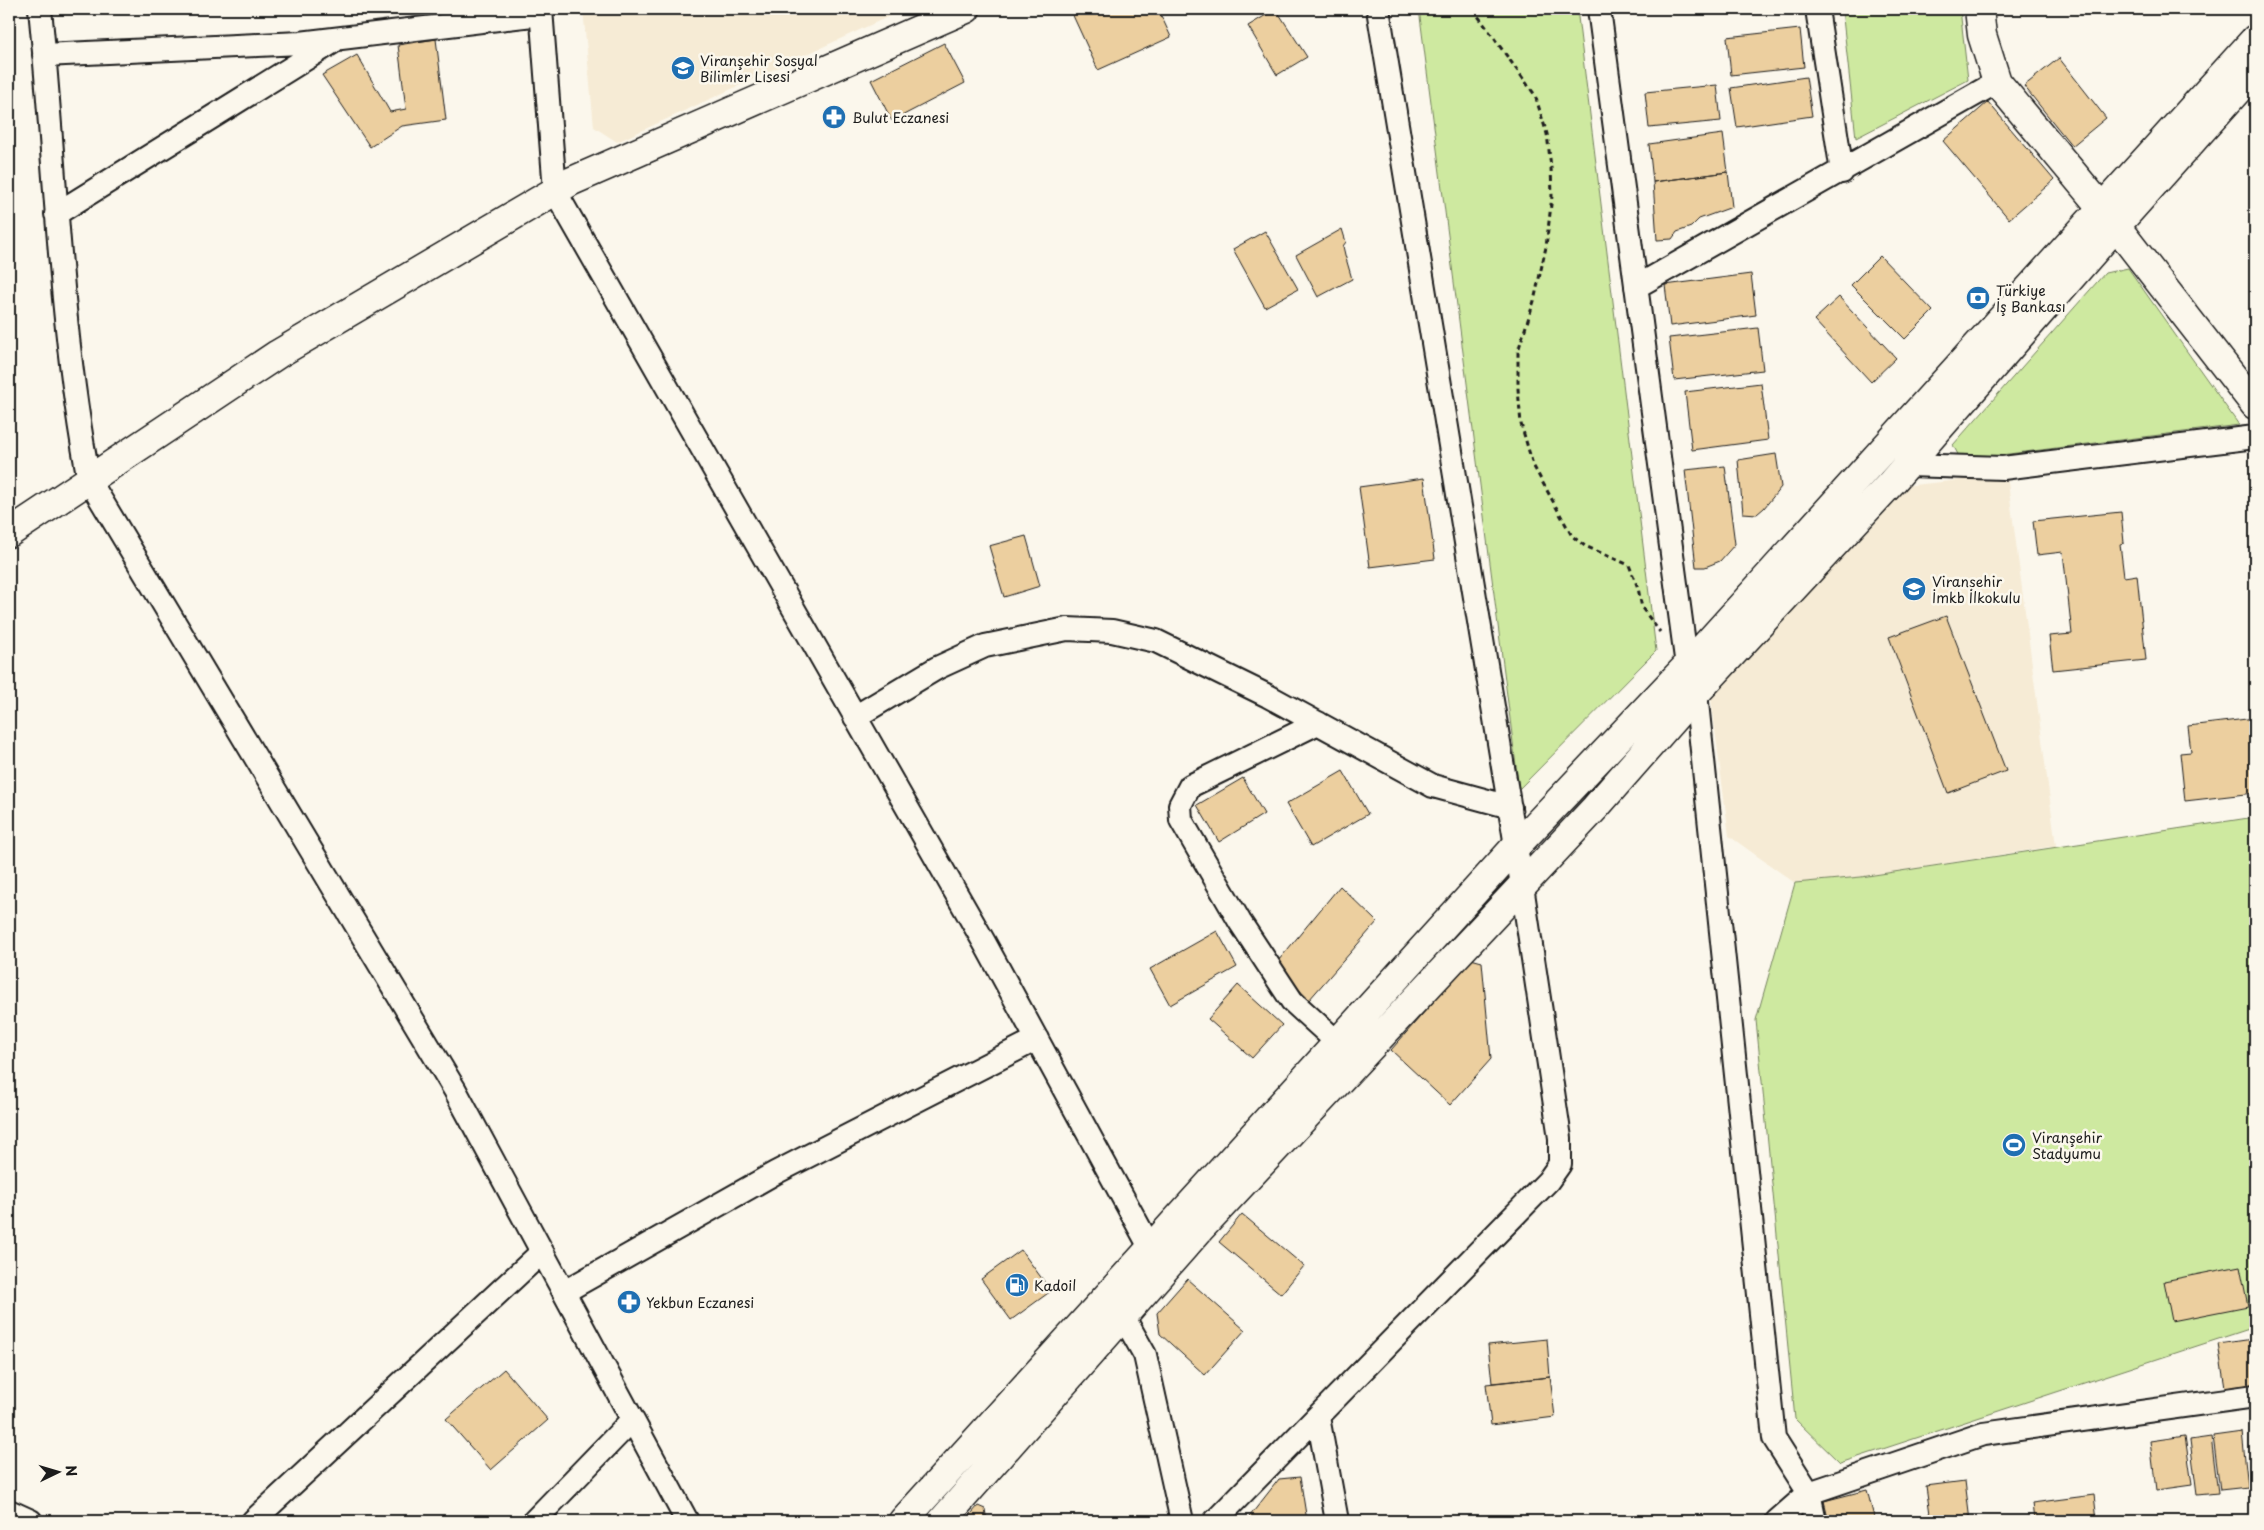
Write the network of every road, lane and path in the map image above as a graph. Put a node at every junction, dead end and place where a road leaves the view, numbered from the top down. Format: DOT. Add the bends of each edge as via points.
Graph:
graph roads {
  1 [pos="40,9"];
  2 [pos="966,9"];
  3 [pos="1378,9"];
  4 [pos="1473,9"];
  5 [pos="1599,9"];
  6 [pos="1817,9"];
  7 [pos="1978,9"];
  8 [pos="541,12"];
  9 [pos="338,38"];
  10 [pos="2255,38"];
  11 [pos="44,55"];
  12 [pos="2255,71"];
  13 [pos="1996,82"];
  14 [pos="1842,172"];
  15 [pos="555,191"];
  16 [pos="56,214"];
  17 [pos="2109,217"];
  18 [pos="1636,287"];
  19 [pos="2255,405"];
  20 [pos="2255,437"];
  21 [pos="1907,465"];
  22 [pos="89,480"];
  23 [pos="9,533"];
  24 [pos="1664,637"];
  25 [pos="1687,666"];
  26 [pos="1696,694"];
  27 [pos="855,717"];
  28 [pos="1318,723"];
  29 [pos="1510,807"];
  30 [pos="1516,846"];
  31 [pos="1522,886"];
  32 [pos="1037,1039"];
  33 [pos="1338,1043"];
  34 [pos="1151,1249"];
  35 [pos="542,1252"];
  36 [pos="564,1292"];
  37 [pos="1123,1316"];
  38 [pos="2255,1396"];
  39 [pos="1318,1417"];
  40 [pos="632,1420"];
  41 [pos="1809,1493"];
  42 [pos="9,1511"];
  43 [pos="31,1521"];
  44 [pos="253,1521"];
  45 [pos="534,1521"];
  46 [pos="686,1521"];
  47 [pos="903,1521"];
  48 [pos="942,1521"];
  49 [pos="1182,1521"];
  50 [pos="1215,1521"];
  51 [pos="1337,1521"];
  52 [pos="1777,1521"];
  53 [pos="1815,1521"];
  1 -- 11 [label="street"];
  2 -- 15 [label="street"];
  3 -- 29 [label="street"];
  4 -- 24 [label="path" via="1534,95 1547,134 1552,196 1546,247 1518,351 1521,424 1533,465 1572,536 1585,546 1629,565 1642,608"];
  5 -- 18 [label="street"];
  6 -- 14 [label="street"];
  7 -- 13 [label="street"];
  8 -- 9 [label="street"];
  8 -- 15 [label="street"];
  9 -- 11 [label="street" via="300,43"];
  9 -- 16 [label="street"];
  10 -- 17 [label="street"];
  11 -- 16 [label="street"];
  12 -- 17 [label="street"];
  13 -- 14 [label="street"];
  13 -- 17 [label="street"];
  14 -- 18 [label="street"];
  15 -- 22 [label="street" via="278,354"];
  15 -- 27 [label="street"];
  16 -- 22 [label="street" via="78,421"];
  17 -- 19 [label="street"];
  17 -- 21 [label="street"];
  17 -- 25 [label="street"];
  18 -- 25 [label="street"];
  20 -- 21 [label="street" via="2003,468"];
  21 -- 26 [label="street"];
  22 -- 23 [label="street"];
  22 -- 35 [label="street" via="455,1090"];
  25 -- 26 [label="street"];
  25 -- 30 [label="street"];
  26 -- 31 [label="street"];
  26 -- 41 [label="street" via="1774,1438"];
  27 -- 28 [label="street" via="937,668 984,646 1067,629 1112,631 1156,641"];
  27 -- 32 [label="street"];
  28 -- 29 [label="street" via="1433,786"];
  28 -- 33 [label="street" via="1190,786 1180,804 1181,820 1240,922 1292,1001"];
  29 -- 30 [label="street"];
  30 -- 31 [label="street"];
  30 -- 33 [label="street"];
  31 -- 37 [label="street" via="1200,1228"];
  31 -- 39 [label="street" via="1560,1138 1560,1164 1548,1181"];
  32 -- 34 [label="street"];
  32 -- 36 [label="street" via="775,1173"];
  33 -- 34 [label="street"];
  34 -- 47 [label="street"];
  35 -- 36 [label="street"];
  35 -- 44 [label="street"];
  36 -- 40 [label="street"];
  37 -- 48 [label="street"];
  37 -- 49 [label="street" via="1145,1355"];
  38 -- 41 [label="street" via="1983,1434"];
  39 -- 50 [label="street"];
  39 -- 51 [label="street"];
  40 -- 45 [label="street"];
  40 -- 46 [label="street"];
  41 -- 52 [label="street"];
  41 -- 53 [label="street"];
  42 -- 43 [label="street"];
}
